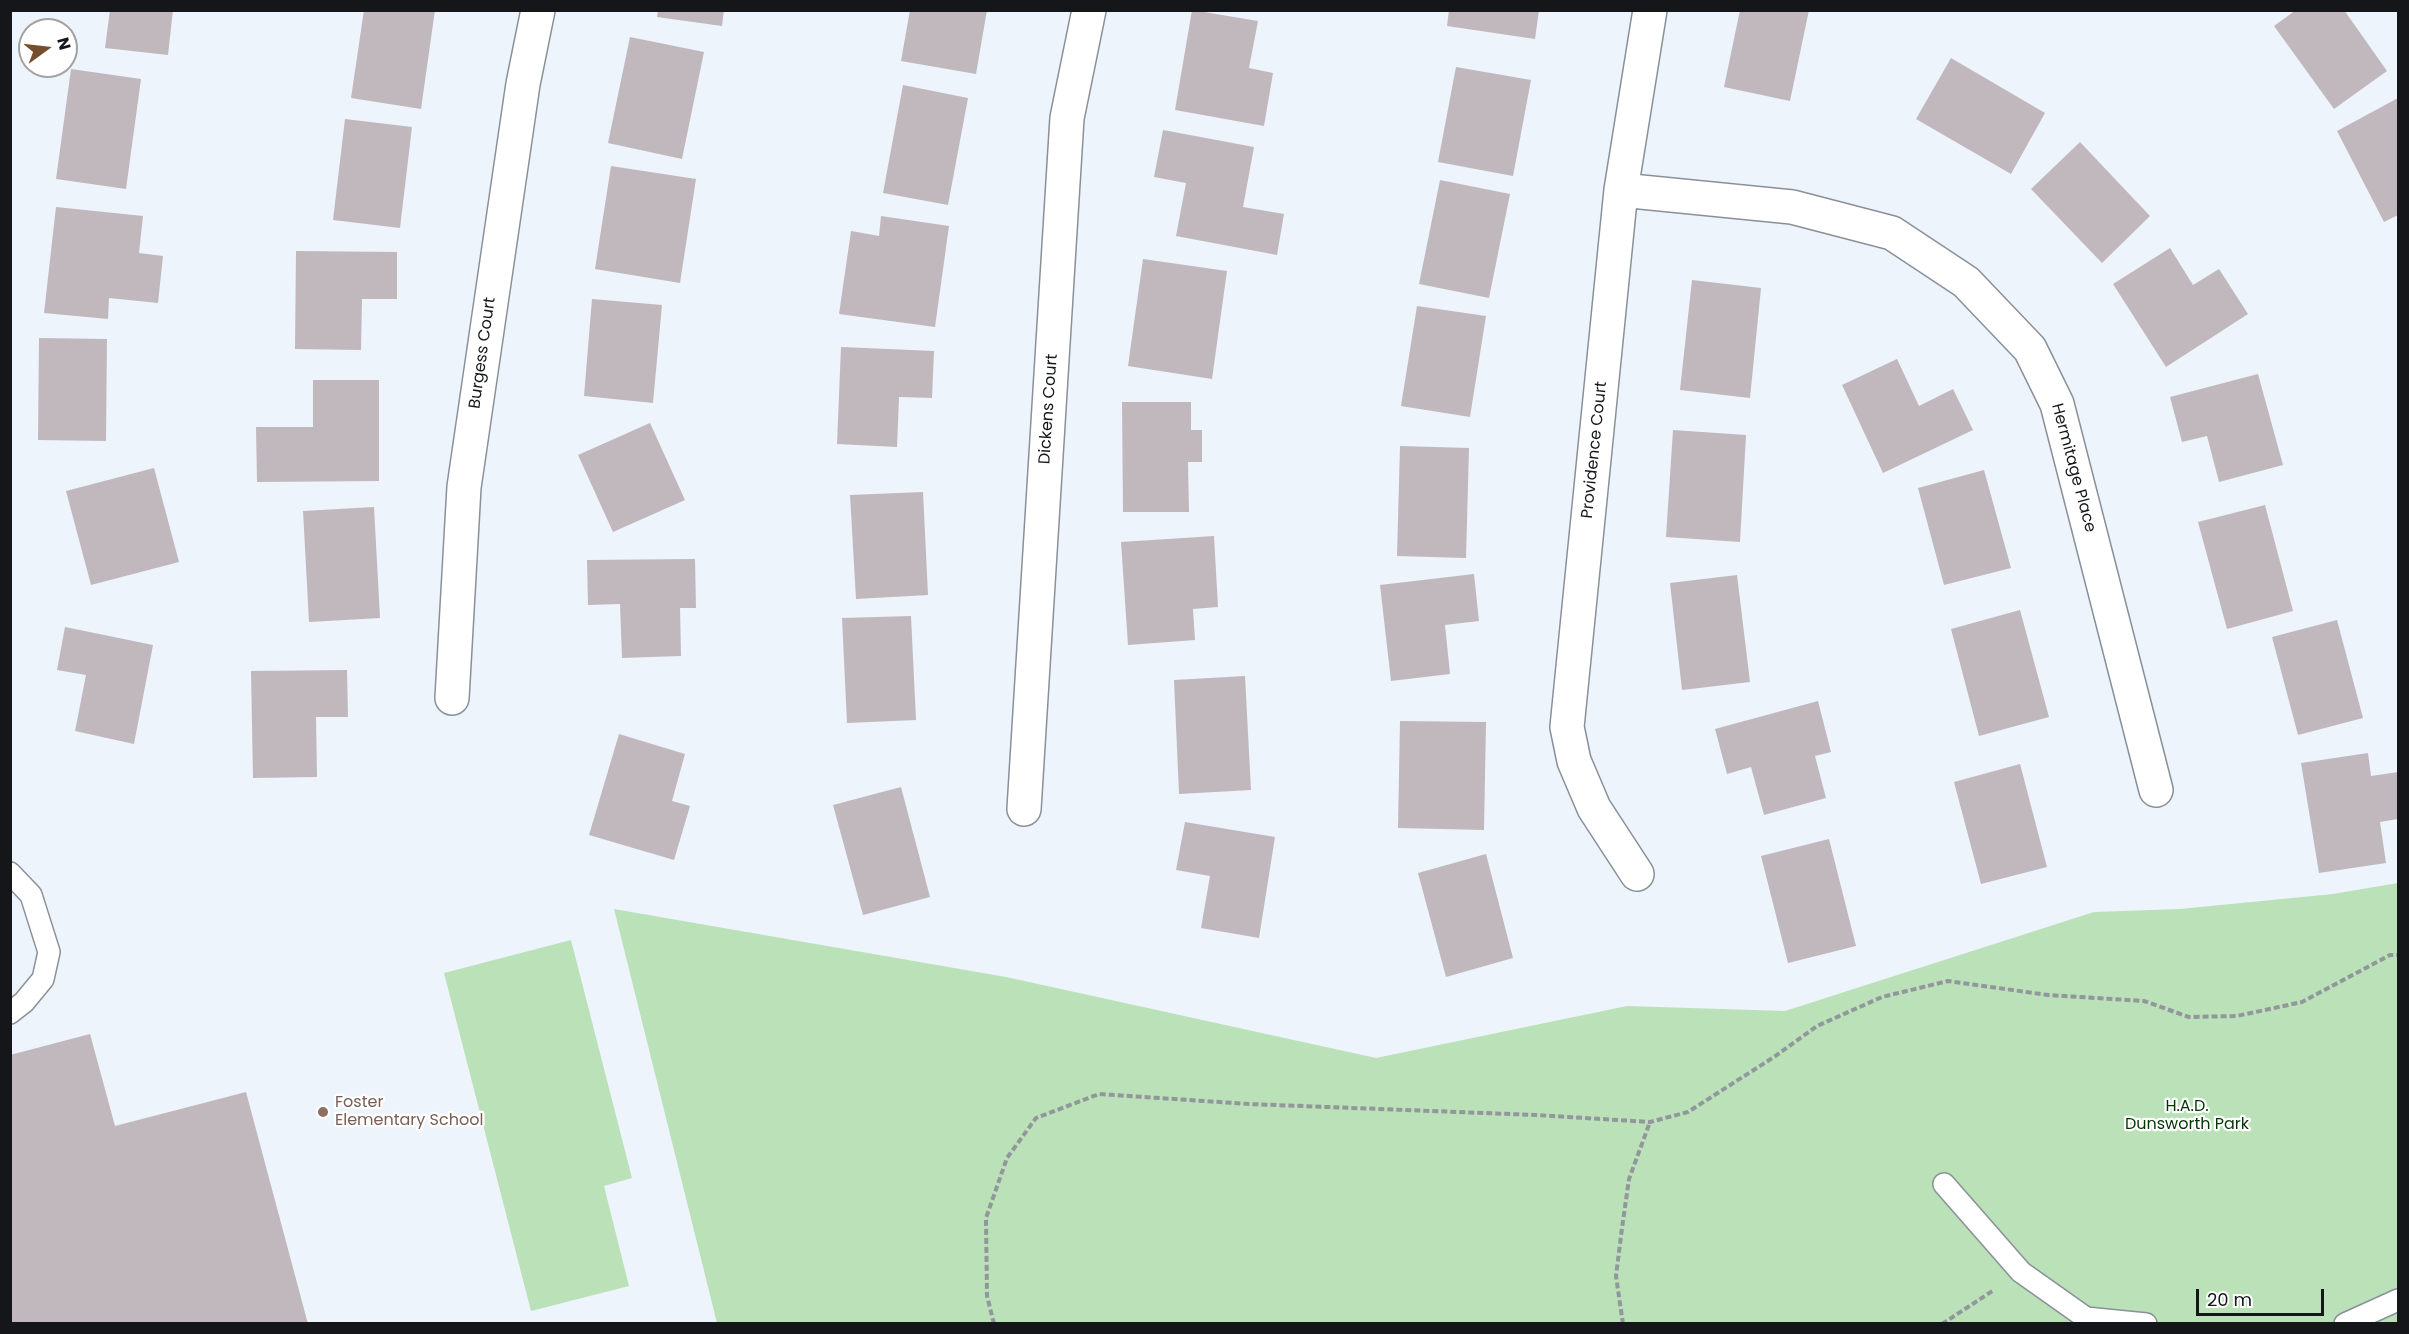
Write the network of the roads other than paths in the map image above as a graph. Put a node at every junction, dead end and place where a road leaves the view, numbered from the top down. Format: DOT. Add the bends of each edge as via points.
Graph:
graph roads {
  1 [pos="538,10"];
  2 [pos="1089,10"];
  3 [pos="1650,10"];
  4 [pos="1621,190"];
  5 [pos="452,698"];
  6 [pos="2156,790"];
  7 [pos="1024,809"];
  8 [pos="10,873"];
  9 [pos="1637,874"];
  10 [pos="10,1013"];
  11 [pos="1944,1184"];
  12 [pos="2398,1300"];
  13 [pos="2146,1323"];
  14 [pos="2345,1323"];
  1 -- 5 [label="street, Burgess Court" via="523,84 464,487"];
  2 -- 7 [label="street, Dickens Court" via="1067,118"];
  3 -- 4 [label="street, Providence Court"];
  4 -- 6 [label="street, Hermitage Place" via="1792,207 1892,233 1966,282 2030,349 2057,404"];
  4 -- 9 [label="street, Providence Court" via="1567,727 1574,761 1594,808"];
  8 -- 10 [label="lane" via="31,895 50,952 43,979"];
  11 -- 13 [label="lane" via="2021,1272 2086,1318"];
  12 -- 14 [label="lane"];
}
